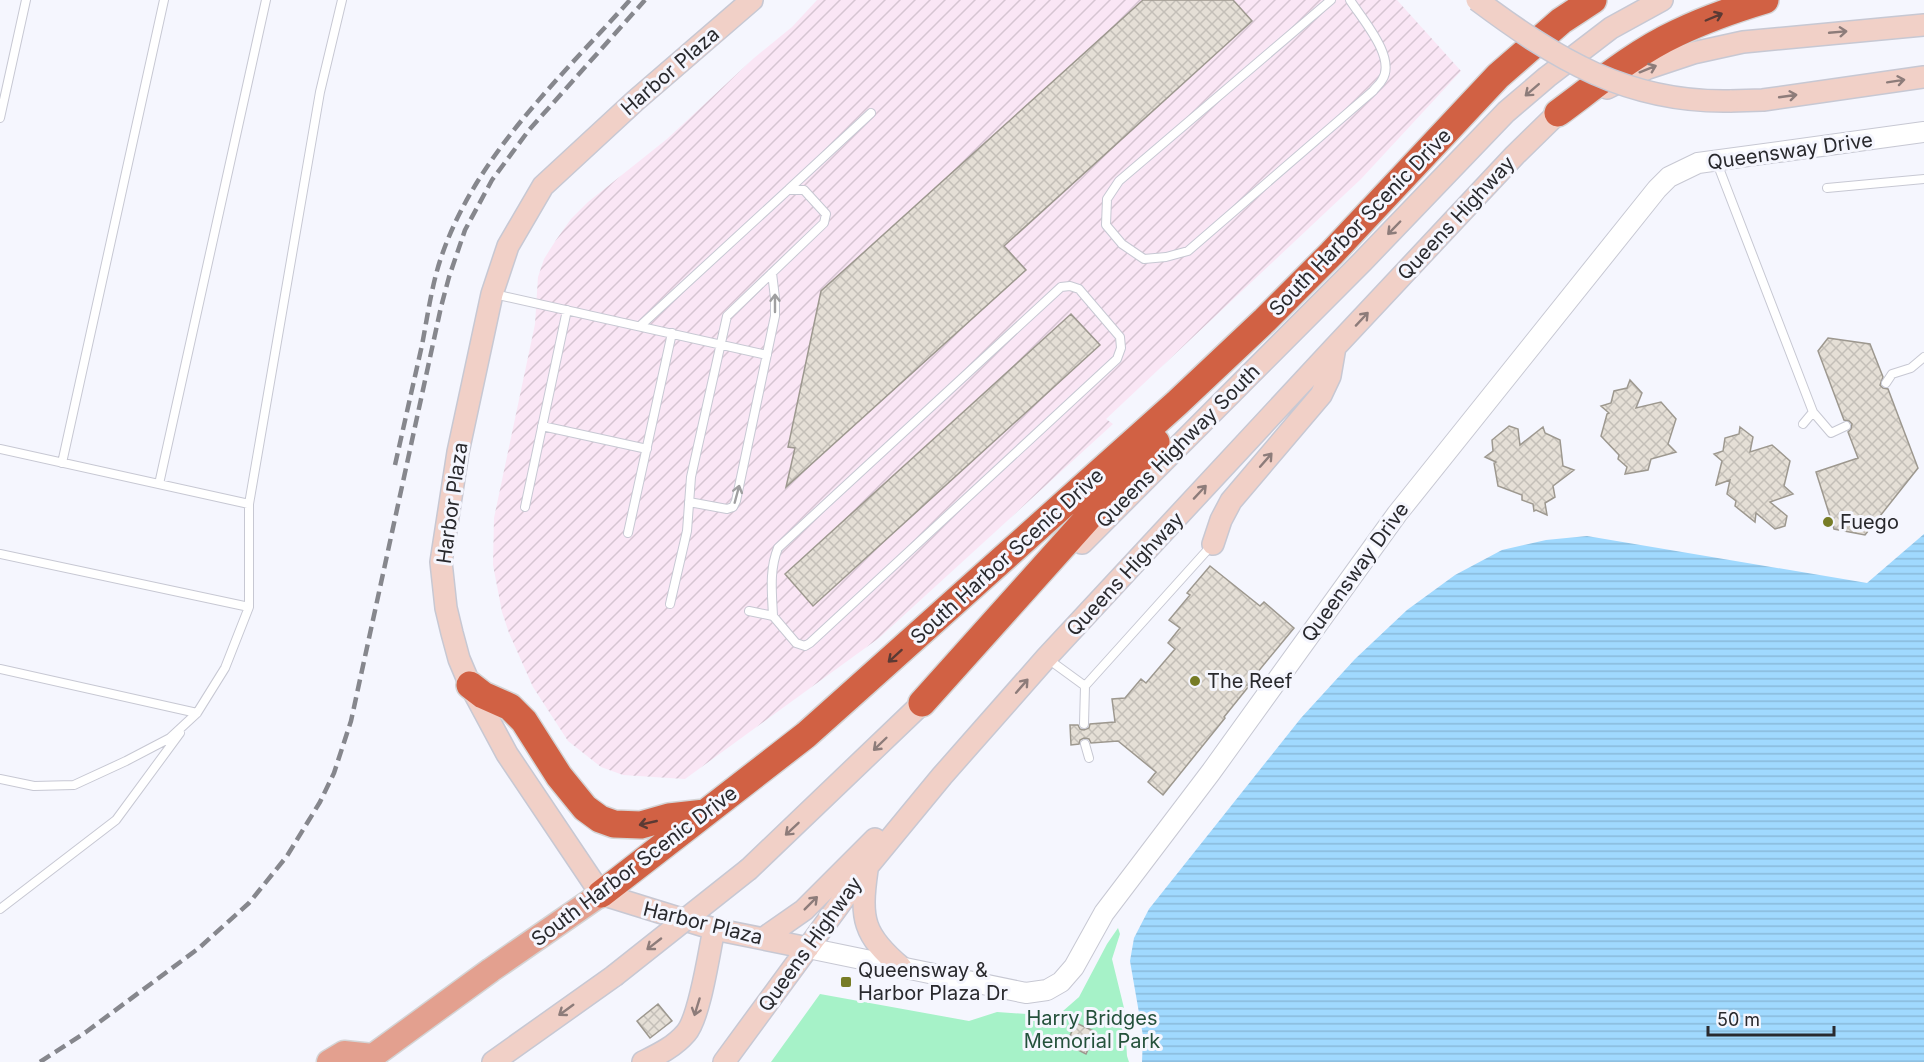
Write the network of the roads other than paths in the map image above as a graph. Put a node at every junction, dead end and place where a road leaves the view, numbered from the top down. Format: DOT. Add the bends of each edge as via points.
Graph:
graph roads {
  1 [pos="26,0"];
  2 [pos="164,0"];
  3 [pos="266,0"];
  4 [pos="342,0"];
  5 [pos="752,0"];
  6 [pos="1331,0"];
  7 [pos="1350,0"];
  8 [pos="1477,0"];
  9 [pos="1593,0"];
  10 [pos="1662,0"];
  11 [pos="1765,0"];
  12 [pos="1924,25"];
  13 [pos="1924,77"];
  14 [pos="872,113"];
  15 [pos="1558,113"];
  16 [pos="0,118"];
  17 [pos="1924,132"];
  18 [pos="1717,162"];
  19 [pos="1924,179"];
  20 [pos="1827,188"];
  21 [pos="788,190"];
  22 [pos="772,273"];
  23 [pos="492,294"];
  24 [pos="567,310"];
  25 [pos="1265,320"];
  26 [pos="640,326"];
  27 [pos="672,333"];
  28 [pos="722,345"];
  29 [pos="1335,347"];
  30 [pos="767,355"];
  31 [pos="1924,357"];
  32 [pos="1886,383"];
  33 [pos="1813,412"];
  34 [pos="1803,424"];
  35 [pos="542,426"];
  36 [pos="1846,426"];
  37 [pos="0,449"];
  38 [pos="647,449"];
  39 [pos="62,463"];
  40 [pos="159,484"];
  41 [pos="689,502"];
  42 [pos="249,504"];
  43 [pos="525,507"];
  44 [pos="628,533"];
  45 [pos="1213,544"];
  46 [pos="0,554"];
  47 [pos="670,604"];
  48 [pos="249,607"];
  49 [pos="749,611"];
  50 [pos="773,616"];
  51 [pos="1047,658"];
  52 [pos="0,669"];
  53 [pos="470,685"];
  54 [pos="1085,686"];
  55 [pos="922,704"];
  56 [pos="998,714"];
  57 [pos="194,716"];
  58 [pos="1084,724"];
  59 [pos="1085,744"];
  60 [pos="1089,758"];
  61 [pos="0,779"];
  62 [pos="705,813"];
  63 [pos="867,867"];
  64 [pos="602,894"];
  65 [pos="0,909"];
  66 [pos="714,929"];
  67 [pos="764,938"];
  68 [pos="808,948"];
  69 [pos="901,967"];
  70 [pos="371,1059"];
  71 [pos="329,1062"];
  72 [pos="493,1062"];
  73 [pos="643,1062"];
  74 [pos="724,1062"];
  1 -- 16 [label="lane"];
  2 -- 39 [label="lane"];
  3 -- 40 [label="lane"];
  4 -- 42 [label="lane" via="320,92"];
  5 -- 23 [label="main road, Harbor Plaza" via="543,186 508,246"];
  6 -- 7 [label="lane" via="1119,182 1107,199 1107,225 1122,244 1144,259 1188,250 1384,79 1387,65 1383,52"];
  8 -- 13 [label="main road, one-way, bridge" via="1532,40 1587,71 1649,93 1702,102 1763,100"];
  9 -- 25 [label="highway, South Harbor Scenic Drive" via="1498,76"];
  10 -- 55 [label="main road, Queens Highway South, one-way" via="1611,28 1506,112"];
  15 -- 11 [label="highway, one-way" via="1630,60 1676,33"];
  15 -- 12 [label="main road, Queens Highway, one-way" via="1648,68 1693,53 1772,38"];
  14 -- 21 [label="lane"];
  29 -- 15 [label="main road, Queens Highway, one-way"];
  17 -- 18 [label="street, Queensway Drive"];
  18 -- 33 [label="lane"];
  18 -- 69 [label="street, Queensway Drive" via="1698,163 1669,177 1657,189 1397,514 1104,913 1074,967 1061,982 1047,990 1026,993"];
  19 -- 20 [label="lane"];
  21 -- 22 [label="lane" via="804,190 826,214 824,223"];
  21 -- 26 [label="lane"];
  22 -- 28 [label="lane" via="727,316"];
  30 -- 22 [label="lane, one-way" via="775,316"];
  23 -- 24 [label="lane"];
  23 -- 53 [label="main road, Harbor Plaza" via="458,452 441,562 446,608"];
  24 -- 26 [label="lane"];
  24 -- 35 [label="lane"];
  25 -- 55 [label="highway"];
  25 -- 62 [label="highway, South Harbor Scenic Drive, one-way" via="807,735"];
  26 -- 27 [label="lane"];
  27 -- 28 [label="lane"];
  27 -- 38 [label="lane"];
  28 -- 30 [label="lane"];
  28 -- 41 [label="lane" via="691,477"];
  45 -- 29 [label="main road, one-way" via="1231,501 1321,395 1330,376"];
  51 -- 29 [label="main road, Queens Highway, one-way"];
  41 -- 30 [label="lane, one-way" via="733,507"];
  31 -- 32 [label="lane" via="1911,368 1892,374"];
  33 -- 34 [label="lane"];
  33 -- 36 [label="lane" via="1831,433"];
  35 -- 38 [label="lane"];
  35 -- 43 [label="lane"];
  37 -- 39 [label="lane"];
  38 -- 44 [label="lane"];
  39 -- 40 [label="lane"];
  40 -- 42 [label="lane"];
  41 -- 47 [label="lane" via="687,531"];
  42 -- 48 [label="lane"];
  45 -- 54 [label="lane"];
  46 -- 48 [label="lane"];
  48 -- 57 [label="lane" via="225,668"];
  49 -- 50 [label="lane"];
  50 -- 50 [label="lane" via="796,643 810,643 1117,359 1120,337 1079,289 1061,287 778,548 771,572"];
  51 -- 54 [label="lane"];
  56 -- 51 [label="main road, Queens Highway, one-way"];
  52 -- 57 [label="lane"];
  62 -- 53 [label="highway, one-way" via="683,814 641,825 600,819 585,808 559,776 524,721 510,707"];
  53 -- 64 [label="main road, Harbor Plaza" via="507,754"];
  54 -- 58 [label="lane"];
  55 -- 72 [label="main road, Queens Highway South, one-way, bridge" via="749,869 614,976"];
  56 -- 63 [label="main road, Queens Highway"];
  67 -- 56 [label="main road, one-way" via="804,910"];
  57 -- 61 [label="lane" via="170,738 74,785 34,786"];
  57 -- 65 [label="lane" via="116,820"];
  59 -- 60 [label="lane"];
  62 -- 64 [label="highway, South Harbor Scenic Drive"];
  63 -- 68 [label="main road, Queens Highway"];
  63 -- 69 [label="main road" via="864,892 868,930"];
  64 -- 66 [label="main road, Harbor Plaza"];
  64 -- 70 [label="main road, South Harbor Scenic Drive"];
  66 -- 67 [label="main road, Harbor Plaza"];
  66 -- 73 [label="main road, one-way" via="697,1008 687,1032 666,1051"];
  67 -- 68 [label="main road, Harbor Plaza"];
  68 -- 69 [label="street, Queensway Drive"];
  68 -- 74 [label="main road, Queens Highway"];
  70 -- 71 [label="main road, South Harbor Scenic Drive" via="344,1053"];
}
